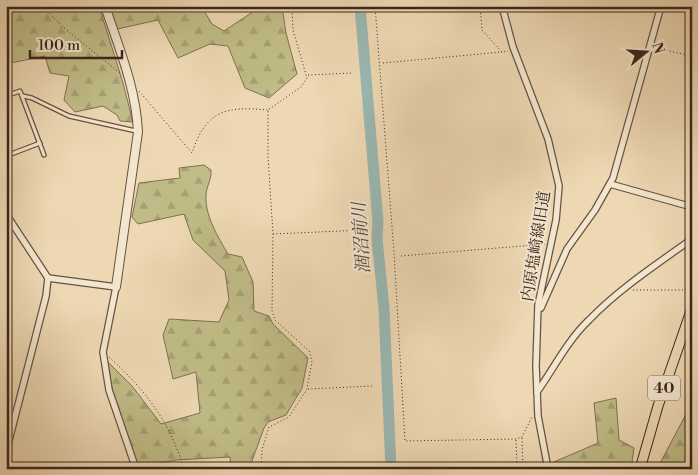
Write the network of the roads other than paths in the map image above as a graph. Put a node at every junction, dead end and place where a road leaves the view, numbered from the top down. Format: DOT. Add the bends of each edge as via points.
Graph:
graph roads {
  1 [pos="105,6"];
  2 [pos="502,6"];
  3 [pos="661,6"];
  4 [pos="6,96"];
  5 [pos="23,96"];
  6 [pos="138,132"];
  7 [pos="40,143"];
  8 [pos="44,155"];
  9 [pos="6,156"];
  10 [pos="610,184"];
  11 [pos="692,207"];
  12 [pos="6,214"];
  13 [pos="692,238"];
  14 [pos="48,278"];
  15 [pos="116,287"];
  16 [pos="692,308"];
  17 [pos="538,317"];
  18 [pos="537,392"];
  19 [pos="6,452"];
  20 [pos="136,469"];
  21 [pos="548,469"];
  22 [pos="640,469"];
  1 -- 6 [label="street" via="131,81"];
  2 -- 17 [label="street, 内原塩崎線旧道" via="514,50 548,139 559,186"];
  3 -- 10 [label="street"];
  4 -- 5 [label="lane" via="20,91"];
  5 -- 6 [label="lane" via="69,116"];
  5 -- 7 [label="lane"];
  6 -- 15 [label="street"];
  7 -- 8 [label="lane"];
  7 -- 9 [label="lane"];
  10 -- 11 [label="street"];
  10 -- 17 [label="street" via="567,249"];
  12 -- 14 [label="street"];
  13 -- 18 [label="street" via="588,320"];
  14 -- 15 [label="street"];
  14 -- 19 [label="street"];
  15 -- 20 [label="street" via="103,352 109,390"];
  16 -- 22 [label="main road, 40"];
  17 -- 18 [label="street, 内原塩崎線旧道"];
  18 -- 21 [label="street, 内原塩崎線旧道"];
}
